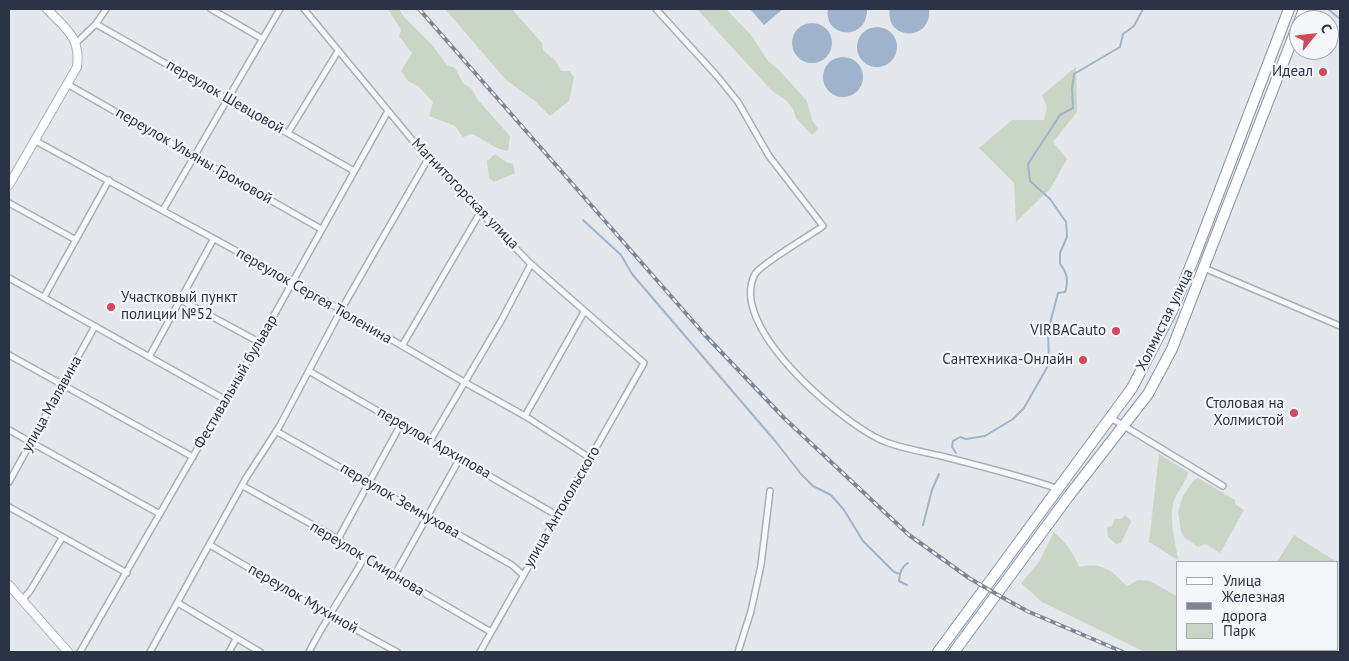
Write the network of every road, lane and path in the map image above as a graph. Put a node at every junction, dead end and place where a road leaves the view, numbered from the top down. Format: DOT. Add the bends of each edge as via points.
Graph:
graph roads {
  1 [pos="47,9"];
  2 [pos="106,9"];
  3 [pos="211,9"];
  4 [pos="280,9"];
  5 [pos="304,9"];
  6 [pos="656,9"];
  7 [pos="1288,11"];
  8 [pos="96,24"];
  9 [pos="261,38"];
  10 [pos="76,43"];
  11 [pos="1289,48"];
  12 [pos="338,51"];
  13 [pos="67,84"];
  14 [pos="227,98"];
  15 [pos="388,111"];
  16 [pos="288,133"];
  17 [pos="34,140"];
  18 [pos="194,156"];
  19 [pos="428,159"];
  20 [pos="354,171"];
  21 [pos="109,180"];
  22 [pos="9,185"];
  23 [pos="9,203"];
  24 [pos="163,210"];
  25 [pos="481,211"];
  26 [pos="321,229"];
  27 [pos="76,240"];
  28 [pos="213,240"];
  29 [pos="531,264"];
  30 [pos="1204,268"];
  31 [pos="9,278"];
  32 [pos="292,282"];
  33 [pos="44,297"];
  34 [pos="181,300"];
  35 [pos="341,310"];
  36 [pos="584,312"];
  37 [pos="95,326"];
  38 [pos="1340,326"];
  39 [pos="259,342"];
  40 [pos="402,346"];
  41 [pos="9,355"];
  42 [pos="149,357"];
  43 [pos="644,363"];
  44 [pos="310,371"];
  45 [pos="464,382"];
  46 [pos="63,385"];
  47 [pos="226,400"];
  48 [pos="525,416"];
  49 [pos="1111,418"];
  50 [pos="401,424"];
  51 [pos="1124,426"];
  52 [pos="9,430"];
  53 [pos="276,431"];
  54 [pos="430,441"];
  55 [pos="31,442"];
  56 [pos="193,457"];
  57 [pos="460,458"];
  58 [pos="590,458"];
  59 [pos="9,482"];
  60 [pos="368,482"];
  61 [pos="243,486"];
  62 [pos="1223,486"];
  63 [pos="1059,489"];
  64 [pos="770,491"];
  65 [pos="9,507"];
  66 [pos="160,514"];
  67 [pos="426,516"];
  68 [pos="558,516"];
  69 [pos="62,538"];
  70 [pos="338,539"];
  71 [pos="210,545"];
  72 [pos="364,558"];
  73 [pos="127,573"];
  74 [pos="523,575"];
  75 [pos="394,576"];
  76 [pos="9,585"];
  77 [pos="22,600"];
  78 [pos="178,603"];
  79 [pos="329,615"];
  80 [pos="491,632"];
  81 [pos="236,639"];
  82 [pos="68,652"];
  83 [pos="80,652"];
  84 [pos="150,652"];
  85 [pos="229,652"];
  86 [pos="260,652"];
  87 [pos="309,652"];
  88 [pos="397,652"];
  89 [pos="480,652"];
  90 [pos="738,652"];
  91 [pos="938,652"];
  92 [pos="954,652"];
  1 -- 10 [label="street"];
  2 -- 8 [label="street"];
  3 -- 9 [label="street"];
  4 -- 9 [label="street"];
  5 -- 12 [label="street, Магнитогорская улица"];
  6 -- 63 [label="street" via="738,102 769,156 824,226 756,272 750,290 756,319 777,353 813,390 849,420 880,440"];
  7 -- 49 [label="highway, Холмистая улица" via="1172,310 1132,388"];
  8 -- 10 [label="street"];
  8 -- 14 [label="street, переулок Шевцовой"];
  9 -- 14 [label="street"];
  10 -- 13 [label="street" via="79,53 77,66"];
  11 -- 30 [label="highway, Холмистая улица"];
  12 -- 15 [label="street, Магнитогорская улица"];
  12 -- 16 [label="street"];
  13 -- 17 [label="street"];
  13 -- 18 [label="street, переулок Ульяны Громовой"];
  14 -- 16 [label="street, переулок Шевцовой"];
  14 -- 18 [label="street"];
  15 -- 19 [label="street, Магнитогорская улица"];
  15 -- 20 [label="street, Фестивальный бульвар"];
  16 -- 20 [label="street, переулок Шевцовой"];
  17 -- 21 [label="street, переулок Сергея Тюленина"];
  17 -- 22 [label="street"];
  18 -- 24 [label="street"];
  18 -- 26 [label="street, переулок Ульяны Громовой"];
  19 -- 25 [label="street, Магнитогорская улица"];
  19 -- 35 [label="street"];
  20 -- 26 [label="street, Фестивальный бульвар"];
  21 -- 24 [label="street, переулок Сергея Тюленина"];
  21 -- 27 [label="street"];
  23 -- 27 [label="street"];
  24 -- 28 [label="street, переулок Сергея Тюленина"];
  25 -- 29 [label="street, Магнитогорская улица"];
  25 -- 40 [label="street"];
  26 -- 32 [label="street, Фестивальный бульвар"];
  27 -- 33 [label="street"];
  28 -- 32 [label="street, переулок Сергея Тюленина"];
  28 -- 34 [label="street"];
  29 -- 36 [label="street, Магнитогорская улица"];
  29 -- 45 [label="street"];
  30 -- 38 [label="street, Холмистая улица"];
  30 -- 51 [label="highway, Холмистая улица" via="1172,349 1148,394"];
  31 -- 33 [label="street"];
  32 -- 35 [label="street, переулок Сергея Тюленина"];
  32 -- 39 [label="street, Фестивальный бульвар"];
  33 -- 37 [label="street"];
  34 -- 39 [label="street"];
  34 -- 42 [label="street"];
  35 -- 40 [label="street, переулок Сергея Тюленина"];
  35 -- 44 [label="street"];
  36 -- 43 [label="street, Магнитогорская улица"];
  36 -- 48 [label="street"];
  37 -- 42 [label="street"];
  37 -- 46 [label="street, улица Малявина"];
  39 -- 47 [label="street, Фестивальный бульвар"];
  40 -- 45 [label="street, переулок Сергея Тюленина"];
  41 -- 46 [label="street"];
  42 -- 47 [label="street"];
  43 -- 58 [label="street, улица Антокольского"];
  44 -- 50 [label="street, переулок Архипова"];
  44 -- 53 [label="street"];
  45 -- 48 [label="street, переулок Сергея Тюленина"];
  45 -- 54 [label="street"];
  46 -- 55 [label="street, улица Малявина"];
  46 -- 56 [label="street"];
  47 -- 56 [label="street, Фестивальный бульвар"];
  48 -- 58 [label="street, переулок Сергея Тюленина"];
  49 -- 51 [label="street"];
  49 -- 63 [label="highway, Холмистая улица"];
  50 -- 54 [label="street, переулок Архипова"];
  50 -- 60 [label="street"];
  51 -- 62 [label="street"];
  51 -- 92 [label="highway, Холмистая улица"];
  52 -- 55 [label="street"];
  53 -- 60 [label="street, переулок Земнухова"];
  53 -- 61 [label="street"];
  54 -- 57 [label="street, переулок Архипова"];
  55 -- 59 [label="street, улица Малявина"];
  55 -- 66 [label="street"];
  56 -- 66 [label="street, Фестивальный бульвар"];
  57 -- 67 [label="street"];
  57 -- 68 [label="street, переулок Архипова"];
  58 -- 68 [label="street, улица Антокольского"];
  60 -- 67 [label="street, переулок Земнухова"];
  60 -- 70 [label="street"];
  61 -- 70 [label="street, переулок Смирнова"];
  61 -- 71 [label="street"];
  63 -- 91 [label="highway, Холмистая улица"];
  64 -- 90 [label="street" via="761,566"];
  65 -- 69 [label="street"];
  66 -- 73 [label="street, Фестивальный бульвар"];
  67 -- 74 [label="street, переулок Земнухова" via="512,565"];
  67 -- 75 [label="street"];
  68 -- 74 [label="street, улица Антокольского"];
  69 -- 73 [label="street"];
  69 -- 77 [label="street"];
  70 -- 72 [label="street, переулок Смирнова"];
  71 -- 78 [label="street"];
  71 -- 79 [label="street, переулок Мухиной"];
  72 -- 75 [label="street, переулок Смирнова"];
  72 -- 79 [label="street"];
  73 -- 83 [label="street, Фестивальный бульвар"];
  74 -- 80 [label="street, улица Антокольского"];
  75 -- 80 [label="street, переулок Смирнова"];
  76 -- 77 [label="street"];
  77 -- 82 [label="street"];
  78 -- 81 [label="street"];
  78 -- 84 [label="street"];
  79 -- 87 [label="street"];
  79 -- 88 [label="street, переулок Мухиной"];
  80 -- 89 [label="street, улица Антокольского"];
  81 -- 85 [label="street"];
  81 -- 86 [label="street"];
}
